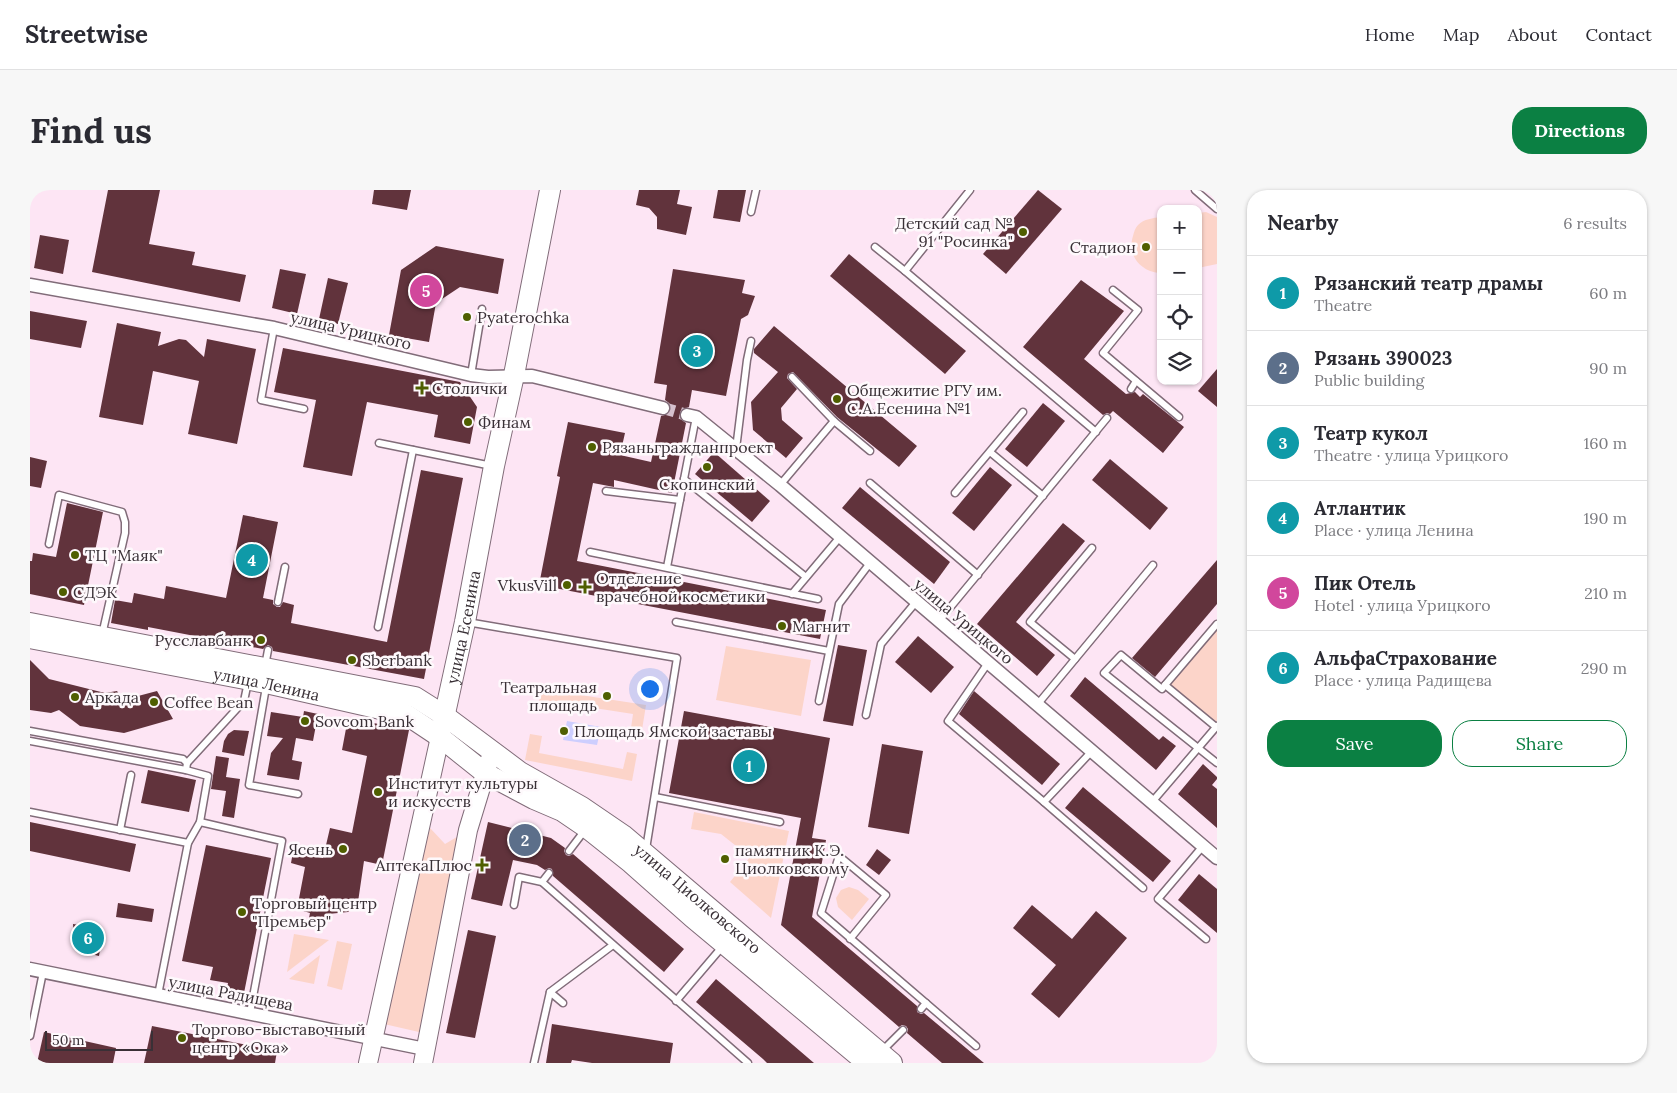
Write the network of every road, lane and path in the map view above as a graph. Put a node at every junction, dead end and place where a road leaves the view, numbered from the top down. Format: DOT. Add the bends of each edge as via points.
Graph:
graph roads {
  1 [pos="550,190"];
  2 [pos="756,190"];
  3 [pos="970,190"];
  4 [pos="1195,190"];
  5 [pos="1217,209"];
  6 [pos="751,212"];
  7 [pos="876,247"];
  8 [pos="905,270"];
  9 [pos="30,285"];
  10 [pos="1113,290"];
  11 [pos="482,309"];
  12 [pos="274,328"];
  13 [pos="752,341"];
  14 [pos="471,375"];
  15 [pos="514,376"];
  16 [pos="792,377"];
  17 [pos="1136,381"];
  18 [pos="1130,389"];
  19 [pos="304,408"];
  20 [pos="663,408"];
  21 [pos="1023,412"];
  22 [pos="692,416"];
  23 [pos="1179,417"];
  24 [pos="1107,418"];
  25 [pos="834,421"];
  26 [pos="1096,432"];
  27 [pos="379,443"];
  28 [pos="736,449"];
  29 [pos="413,450"];
  30 [pos="870,451"];
  31 [pos="990,452"];
  32 [pos="494,466"];
  33 [pos="684,479"];
  34 [pos="870,483"];
  35 [pos="780,485"];
  36 [pos="606,491"];
  37 [pos="955,493"];
  38 [pos="1043,496"];
  39 [pos="680,500"];
  40 [pos="840,537"];
  41 [pos="49,544"];
  42 [pos="1092,548"];
  43 [pos="590,552"];
  44 [pos="870,563"];
  45 [pos="1153,565"];
  46 [pos="285,567"];
  47 [pos="668,568"];
  48 [pos="978,575"];
  49 [pos="806,578"];
  50 [pos="792,594"];
  51 [pos="818,599"];
  52 [pos="278,602"];
  53 [pos="916,602"];
  54 [pos="939,621"];
  55 [pos="676,622"];
  56 [pos="30,623"];
  57 [pos="472,623"];
  58 [pos="1217,624"];
  59 [pos="378,627"];
  60 [pos="101,637"];
  61 [pos="30,638"];
  62 [pos="829,651"];
  63 [pos="1075,659"];
  64 [pos="988,663"];
  65 [pos="262,670"];
  66 [pos="1165,685"];
  67 [pos="818,701"];
  68 [pos="1037,705"];
  69 [pos="866,715"];
  70 [pos="445,716"];
  71 [pos="1216,726"];
  72 [pos="30,732"];
  73 [pos="440,737"];
  74 [pos="30,741"];
  75 [pos="1198,748"];
  76 [pos="492,751"];
  77 [pos="1092,751"];
  78 [pos="1217,764"];
  79 [pos="186,766"];
  80 [pos="485,773"];
  81 [pos="131,775"];
  82 [pos="298,794"];
  83 [pos="655,797"];
  84 [pos="1044,802"];
  85 [pos="1152,802"];
  86 [pos="30,812"];
  87 [pos="200,822"];
  88 [pos="780,822"];
  89 [pos="587,828"];
  90 [pos="120,830"];
  91 [pos="188,843"];
  92 [pos="1203,846"];
  93 [pos="569,850"];
  94 [pos="645,853"];
  95 [pos="1217,858"];
  96 [pos="549,873"];
  97 [pos="542,882"];
  98 [pos="1143,888"];
  99 [pos="514,904"];
  100 [pos="1206,938"];
  101 [pos="850,939"];
  102 [pos="725,943"];
  103 [pos="613,945"];
  104 [pos="36,971"];
  105 [pos="550,992"];
  106 [pos="158,994"];
  107 [pos="676,1001"];
  108 [pos="563,1003"];
  109 [pos="926,1003"];
  110 [pos="921,1009"];
  111 [pos="250,1013"];
  112 [pos="903,1030"];
  113 [pos="30,1036"];
  114 [pos="374,1038"];
  115 [pos="976,1046"];
  116 [pos="424,1056"];
  117 [pos="870,1060"];
  118 [pos="368,1063"];
  119 [pos="534,1063"];
  120 [pos="748,1063"];
  1 -- 15 [label="main road, улица Есенина"];
  2 -- 6 [label="lane"];
  3 -- 8 [label="lane"];
  4 -- 5 [label="lane"];
  7 -- 8 [label="lane"];
  8 -- 26 [label="lane"];
  9 -- 12 [label="street, улица Урицкого"];
  10 -- 17 [label="lane" via="1138,310 1103,353"];
  11 -- 14 [label="lane"];
  12 -- 14 [label="street, улица Урицкого"];
  12 -- 19 [label="lane" via="261,400"];
  13 -- 28 [label="lane"];
  14 -- 15 [label="street, улица Урицкого"];
  15 -- 20 [label="street, улица Урицкого" via="532,376"];
  15 -- 32 [label="main road, улица Есенина"];
  16 -- 25 [label="lane"];
  17 -- 18 [label="lane"];
  17 -- 23 [label="lane"];
  21 -- 31 [label="lane"];
  22 -- 28 [label="street, улица Урицкого"];
  22 -- 33 [label="lane"];
  24 -- 26 [label="lane"];
  25 -- 30 [label="lane"];
  25 -- 35 [label="lane"];
  26 -- 38 [label="lane"];
  27 -- 29 [label="lane"];
  28 -- 35 [label="street, улица Урицкого"];
  29 -- 32 [label="lane"];
  29 -- 59 [label="lane"];
  31 -- 37 [label="lane"];
  31 -- 38 [label="lane"];
  32 -- 57 [label="main road, улица Есенина"];
  33 -- 39 [label="lane"];
  33 -- 49 [label="lane"];
  34 -- 48 [label="lane"];
  35 -- 40 [label="street, улица Урицкого"];
  36 -- 39 [label="lane"];
  38 -- 48 [label="lane"];
  39 -- 47 [label="lane"];
  40 -- 44 [label="street, улица Урицкого"];
  40 -- 49 [label="lane"];
  41 -- 60 [label="lane" via="59,495 122,512 125,533"];
  42 -- 63 [label="lane" via="1030,622"];
  43 -- 47 [label="lane"];
  44 -- 53 [label="street, улица Урицкого"];
  44 -- 62 [label="lane" via="839,604"];
  45 -- 63 [label="lane"];
  46 -- 52 [label="lane"];
  47 -- 50 [label="lane"];
  48 -- 54 [label="lane"];
  49 -- 50 [label="lane"];
  50 -- 51 [label="lane"];
  53 -- 54 [label="street, улица Урицкого"];
  53 -- 69 [label="lane" via="881,644"];
  54 -- 64 [label="street, улица Урицкого"];
  55 -- 62 [label="lane"];
  56 -- 60 [label="main road, улица Ленина"];
  57 -- 70 [label="main road, улица Есенина"];
  57 -- 83 [label="lane" via="677,658"];
  58 -- 66 [label="lane"];
  60 -- 65 [label="main road, улица Ленина"];
  61 -- 65 [label="main road, улица Ленина"];
  62 -- 67 [label="lane"];
  63 -- 68 [label="lane"];
  64 -- 68 [label="street, улица Урицкого"];
  64 -- 84 [label="lane" via="948,721"];
  65 -- 70 [label="main road, улица Ленина" via="415,697"];
  65 -- 73 [label="main road, улица Ленина" via="407,714"];
  65 -- 79 [label="lane" via="244,701"];
  65 -- 82 [label="lane" via="249,785"];
  66 -- 71 [label="lane"];
  66 -- 75 [label="lane" via="1162,689 1120,655 1104,673"];
  68 -- 77 [label="street, улица Урицкого"];
  70 -- 73 [label="main road, улица Есенина"];
  70 -- 76 [label="main road, улица Циолковского"];
  71 -- 75 [label="lane"];
  72 -- 79 [label="lane" via="183,759"];
  73 -- 80 [label="main road, улица Ленина"];
  73 -- 114 [label="main road, улица Есенина"];
  74 -- 79 [label="lane"];
  75 -- 78 [label="lane"];
  75 -- 85 [label="lane"];
  76 -- 80 [label="main road"];
  76 -- 94 [label="main road, улица Циолковского" via="520,772 624,835"];
  77 -- 84 [label="lane"];
  77 -- 85 [label="street, улица Урицкого"];
  79 -- 87 [label="lane" via="208,776"];
  80 -- 89 [label="main road, улица Циолковского" via="562,811"];
  80 -- 116 [label="main road" via="468,830"];
  81 -- 90 [label="lane"];
  83 -- 88 [label="lane"];
  83 -- 94 [label="lane"];
  84 -- 98 [label="lane"];
  85 -- 92 [label="street, улица Урицкого"];
  86 -- 90 [label="lane"];
  87 -- 91 [label="lane"];
  87 -- 111 [label="lane" via="282,841"];
  89 -- 93 [label="lane"];
  89 -- 102 [label="main road, улица Циолковского"];
  90 -- 91 [label="lane"];
  91 -- 106 [label="lane"];
  92 -- 95 [label="street, улица Урицкого"];
  92 -- 100 [label="lane" via="1158,899"];
  94 -- 117 [label="main road, улица Циолковского"];
  96 -- 97 [label="lane"];
  97 -- 99 [label="lane" via="519,877"];
  97 -- 103 [label="lane"];
  101 -- 101 [label="lane" via="886,895 839,856 821,913"];
  101 -- 109 [label="lane"];
  102 -- 107 [label="lane"];
  102 -- 117 [label="main road, улица Циолковского"];
  103 -- 105 [label="lane"];
  103 -- 107 [label="lane"];
  104 -- 106 [label="street, улица Радищева"];
  104 -- 113 [label="lane"];
  105 -- 108 [label="lane"];
  105 -- 119 [label="lane"];
  106 -- 111 [label="street, улица Радищева"];
  107 -- 120 [label="lane"];
  109 -- 110 [label="lane"];
  109 -- 115 [label="lane"];
  111 -- 114 [label="street, улица Радищева"];
  112 -- 117 [label="lane"];
  114 -- 116 [label="street, улица Радищева"];
  114 -- 118 [label="main road, улица Есенина"];
}
